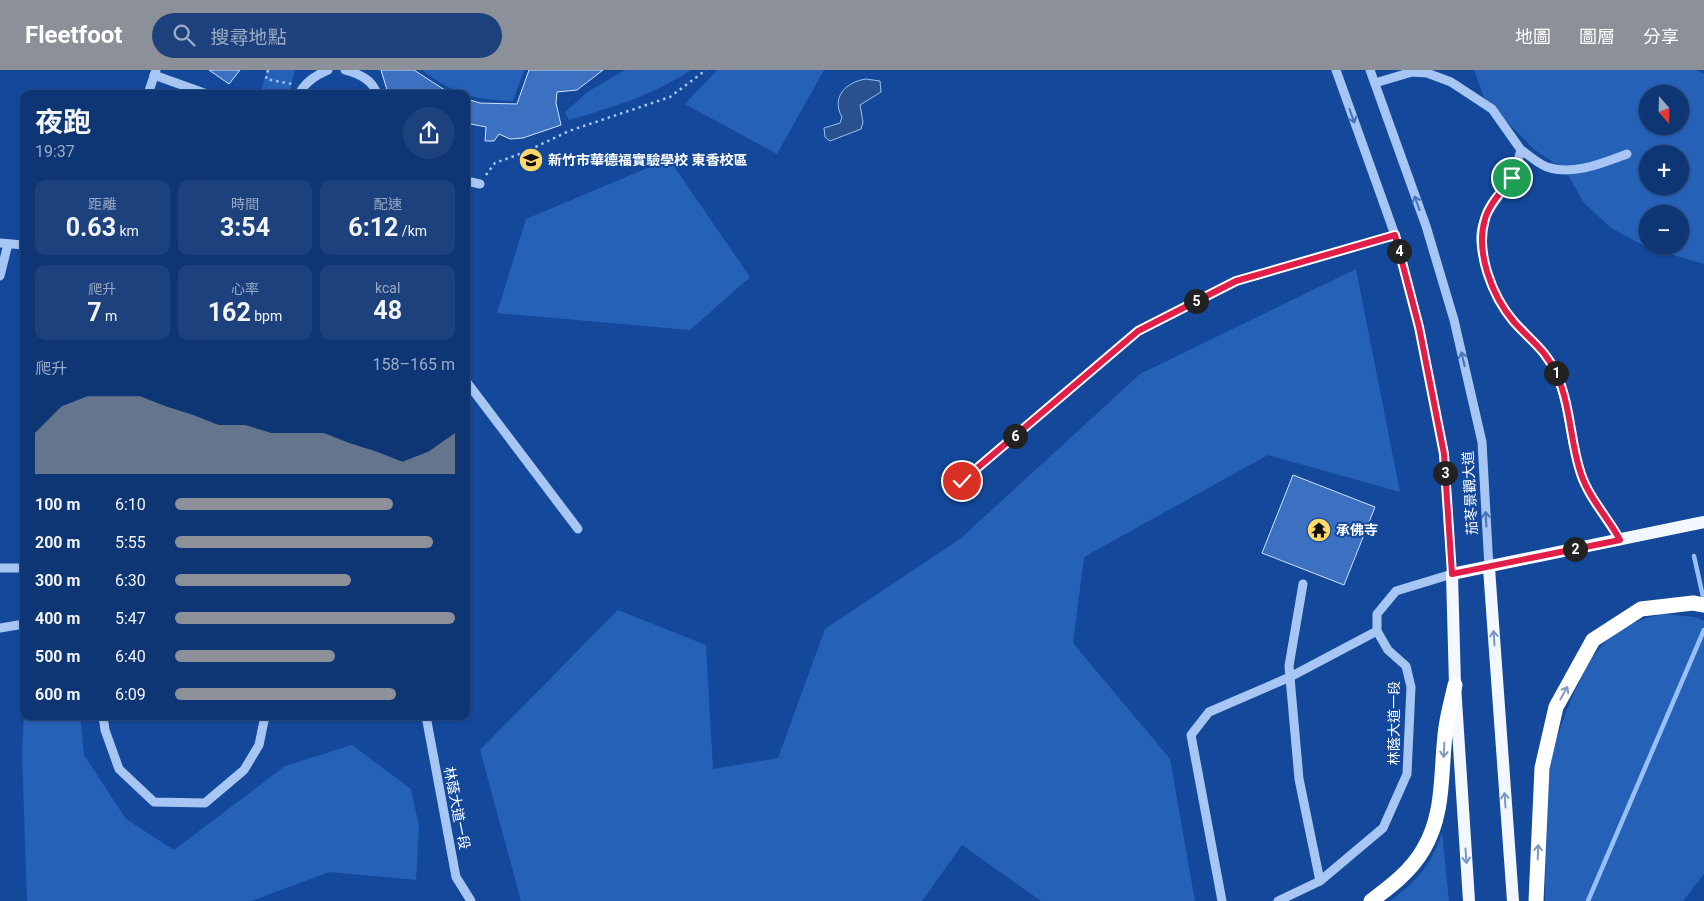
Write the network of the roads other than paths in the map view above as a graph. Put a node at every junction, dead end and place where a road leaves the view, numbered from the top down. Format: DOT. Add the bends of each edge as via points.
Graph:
graph roads {
  1 [pos="328,70"];
  2 [pos="345,70"];
  3 [pos="1336,70"];
  4 [pos="1370,70"];
  5 [pos="155,73"];
  6 [pos="1374,83"];
  7 [pos="149,90"];
  8 [pos="197,90"];
  9 [pos="301,90"];
  10 [pos="376,90"];
  11 [pos="1521,150"];
  12 [pos="1627,154"];
  13 [pos="470,182"];
  14 [pos="480,184"];
  15 [pos="1395,235"];
  16 [pos="4,244"];
  17 [pos="20,245"];
  18 [pos="0,276"];
  19 [pos="470,386"];
  20 [pos="962,481"];
  21 [pos="1704,522"];
  22 [pos="578,529"];
  23 [pos="1620,540"];
  24 [pos="0,568"];
  25 [pos="20,568"];
  26 [pos="1489,568"];
  27 [pos="1452,574"];
  28 [pos="1303,584"];
  29 [pos="1698,604"];
  30 [pos="20,625"];
  31 [pos="0,628"];
  32 [pos="1377,631"];
  33 [pos="1290,677"];
  34 [pos="1455,685"];
  35 [pos="104,720"];
  36 [pos="264,720"];
  37 [pos="427,720"];
  38 [pos="1320,881"];
  39 [pos="471,901"];
  40 [pos="1222,901"];
  41 [pos="1278,901"];
  42 [pos="1371,901"];
  43 [pos="1469,901"];
  44 [pos="1512,901"];
  45 [pos="1536,901"];
  1 -- 9 [label="street" via="317,74"];
  2 -- 10 [label="street" via="361,74"];
  3 -- 15 [label="street, 茄苳景觀大道, one-way"];
  4 -- 6 [label="street, 茄苳景觀大道"];
  5 -- 7 [label="street"];
  5 -- 8 [label="street"];
  6 -- 11 [label="street" via="1412,72 1427,73 1451,82 1492,109"];
  26 -- 6 [label="street, 茄苳景觀大道, one-way" via="1482,442 1454,320 1426,226"];
  11 -- 12 [label="street" via="1547,167 1566,171 1601,164"];
  11 -- 23 [label="street" via="1512,178 1485,218 1481,241 1488,272 1498,299 1514,321 1546,353 1554,368 1582,476"];
  13 -- 14 [label="street"];
  15 -- 20 [label="street" via="1236,281 1138,331"];
  15 -- 27 [label="street, 茄苳景觀大道" via="1419,327 1444,454"];
  16 -- 17 [label="street"];
  16 -- 18 [label="street"];
  19 -- 22 [label="street"];
  21 -- 23 [label="main road"];
  23 -- 26 [label="main road"];
  24 -- 25 [label="street"];
  26 -- 27 [label="main road"];
  44 -- 26 [label="main road, 茄苳景觀大道, one-way"];
  27 -- 32 [label="street" via="1396,591 1377,614"];
  27 -- 34 [label="main road, 茄苳景觀大道"];
  28 -- 33 [label="street" via="1289,666"];
  45 -- 29 [label="highway, one-way" via="1542,768 1556,707 1593,640 1641,609"];
  30 -- 31 [label="street"];
  32 -- 33 [label="street"];
  32 -- 38 [label="street, 林蔭大道一段" via="1388,650 1406,666 1411,687 1407,774 1383,828"];
  33 -- 38 [label="street" via="1299,779"];
  33 -- 40 [label="street" via="1209,712 1191,734"];
  34 -- 42 [label="highway, one-way" via="1446,727 1443,775 1434,828 1408,870"];
  34 -- 43 [label="main road, 茄苳景觀大道, one-way"];
  35 -- 36 [label="street" via="119,769 154,802 205,803 244,770 260,745"];
  37 -- 39 [label="street, 林蔭大道一段" via="456,877"];
  38 -- 41 [label="street, 林蔭大道一段"];
}
